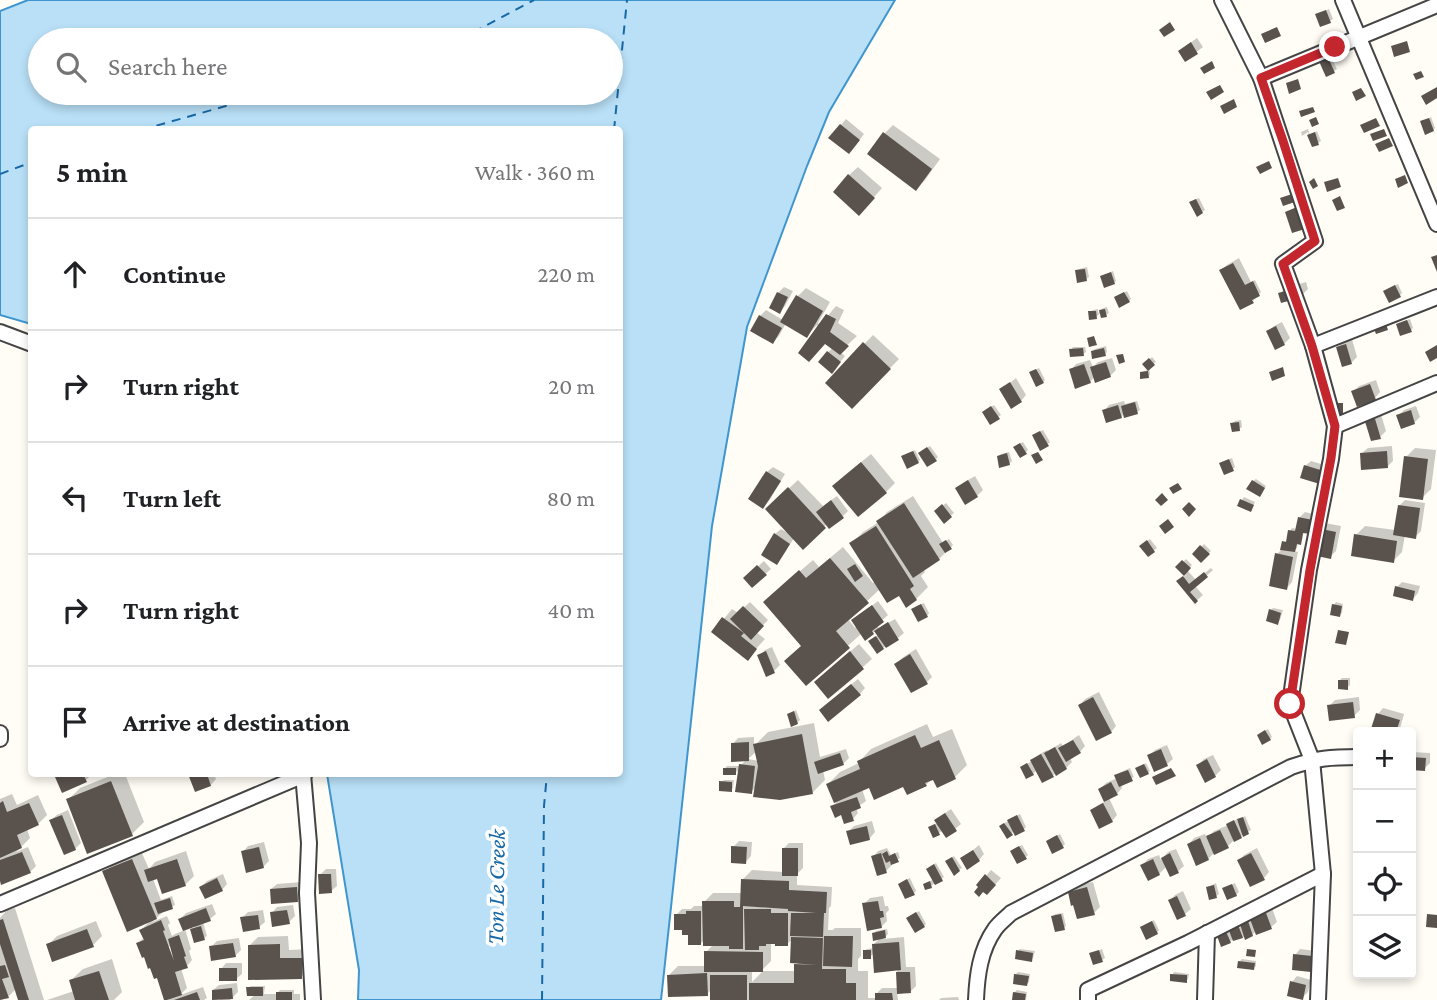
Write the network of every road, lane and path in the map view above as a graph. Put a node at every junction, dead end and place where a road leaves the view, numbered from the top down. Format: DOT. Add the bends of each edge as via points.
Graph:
graph roads {
  1 [pos="1222,0"];
  2 [pos="1343,0"];
  3 [pos="1437,5"];
  4 [pos="1360,37"];
  5 [pos="1261,78"];
  6 [pos="1437,224"];
  7 [pos="1437,297"];
  8 [pos="0,332"];
  9 [pos="28,342"];
  10 [pos="1312,346"];
  11 [pos="1437,383"];
  12 [pos="1335,426"];
  13 [pos="0,733"];
  14 [pos="0,739"];
  15 [pos="1353,757"];
  16 [pos="1312,760"];
  17 [pos="296,777"];
  18 [pos="303,777"];
  19 [pos="1323,874"];
  20 [pos="0,904"];
  21 [pos="1207,933"];
  22 [pos="313,1000"];
  23 [pos="976,1000"];
  24 [pos="1088,1000"];
  25 [pos="1205,1000"];
  26 [pos="1318,1000"];
  1 -- 5 [label="street"];
  2 -- 4 [label="street"];
  3 -- 4 [label="street"];
  4 -- 5 [label="street"];
  4 -- 6 [label="street"];
  5 -- 10 [label="street" via="1315,241 1283,264"];
  7 -- 10 [label="street"];
  8 -- 9 [label="street"];
  10 -- 12 [label="street"];
  11 -- 12 [label="street"];
  12 -- 16 [label="street" via="1290,704"];
  13 -- 14 [label="street"];
  15 -- 16 [label="street"];
  16 -- 19 [label="street"];
  16 -- 23 [label="street" via="1011,913 995,928 984,948"];
  17 -- 20 [label="street"];
  18 -- 22 [label="street"];
  19 -- 21 [label="street"];
  19 -- 26 [label="street"];
  21 -- 24 [label="street" via="1088,990"];
  21 -- 25 [label="street"];
}
